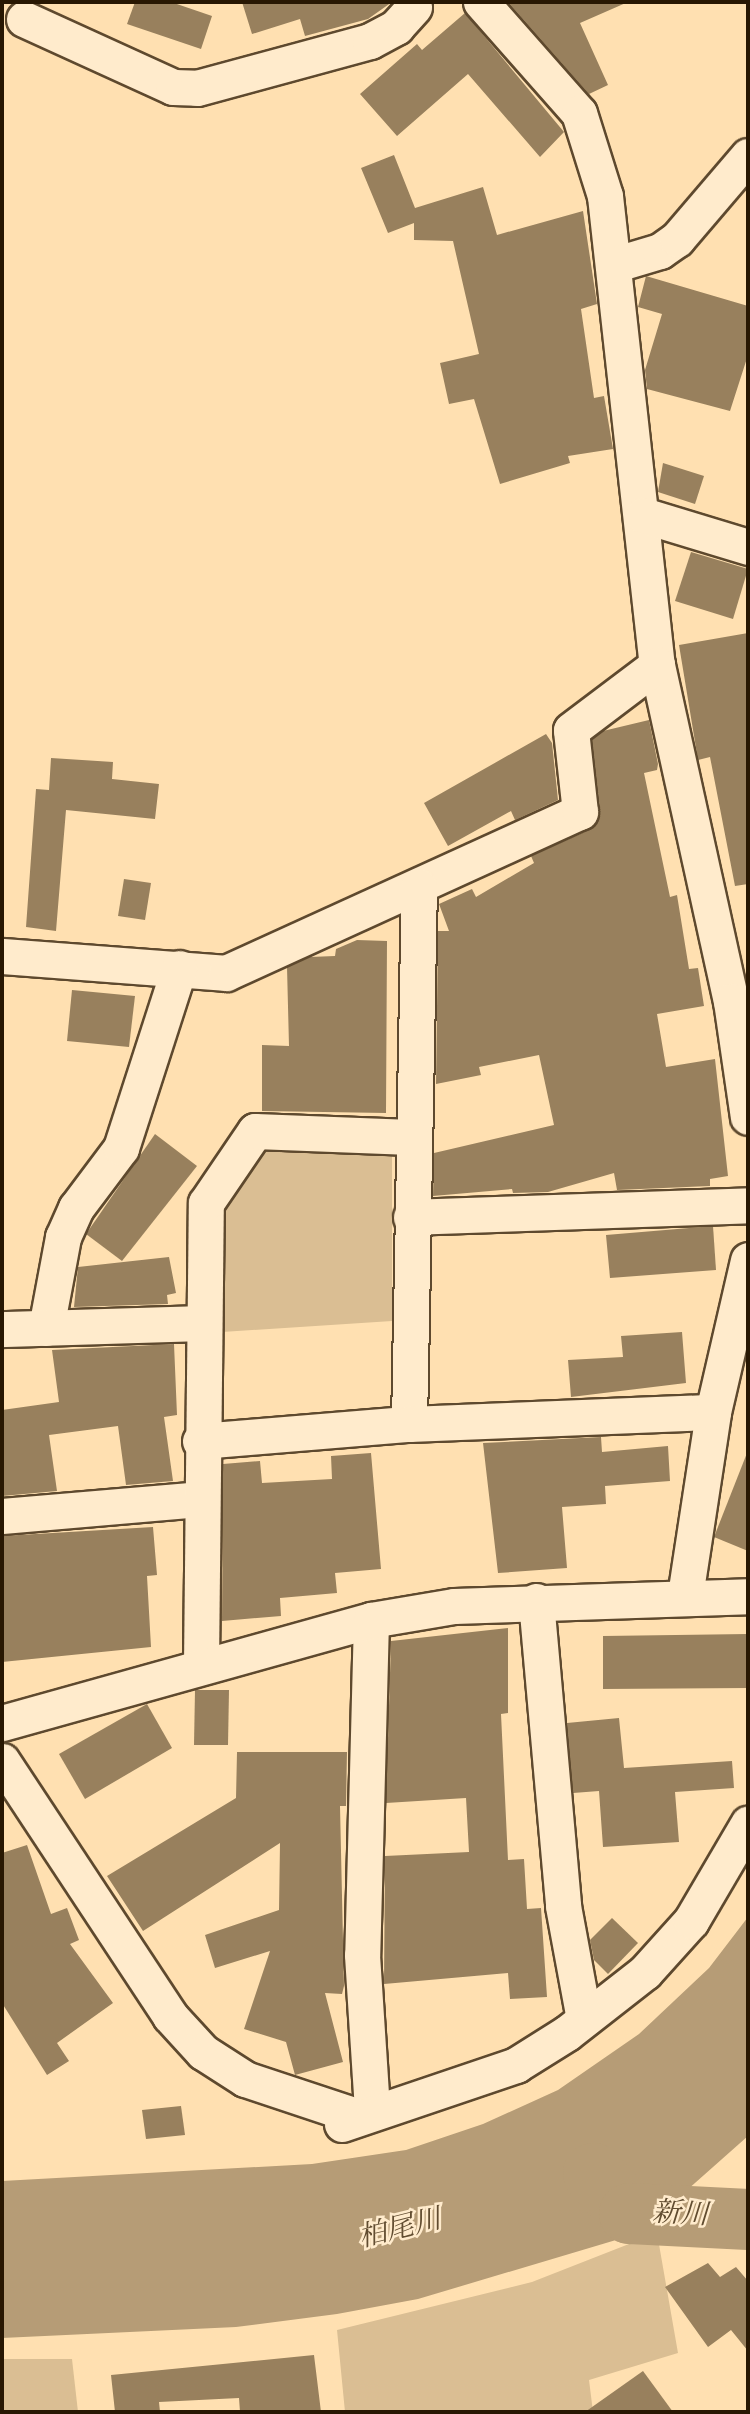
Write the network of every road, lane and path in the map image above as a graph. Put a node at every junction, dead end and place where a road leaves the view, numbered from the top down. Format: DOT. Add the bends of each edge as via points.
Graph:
graph roads {
  1 [pos="481,2"];
  2 [pos="413,4"];
  3 [pos="24,19"];
  4 [pos="748,156"];
  5 [pos="613,265"];
  6 [pos="643,515"];
  7 [pos="748,547"];
  8 [pos="657,665"];
  9 [pos="419,886"];
  10 [pos="2,956"];
  11 [pos="179,968"];
  12 [pos="745,1062"];
  13 [pos="748,1116"];
  14 [pos="411,1137"];
  15 [pos="748,1205"];
  16 [pos="411,1217"];
  17 [pos="748,1260"];
  18 [pos="202,1323"];
  19 [pos="46,1328"];
  20 [pos="2,1329"];
  21 [pos="713,1412"];
  22 [pos="410,1424"];
  23 [pos="200,1441"];
  24 [pos="199,1499"];
  25 [pos="2,1516"];
  26 [pos="685,1596"];
  27 [pos="748,1596"];
  28 [pos="536,1601"];
  29 [pos="370,1620"];
  30 [pos="201,1665"];
  31 [pos="2,1723"];
  32 [pos="2,1761"];
  33 [pos="748,1824"];
  34 [pos="584,2020"];
  35 [pos="357,2117"];
  1 -- 5 [label="street" via="579,113 605,197"];
  2 -- 3 [label="street" via="396,27 370,41 197,88 173,87"];
  4 -- 5 [label="street" via="677,239 660,251"];
  5 -- 6 [label="street"];
  6 -- 7 [label="street"];
  6 -- 8 [label="street"];
  8 -- 9 [label="street" via="571,730 580,812"];
  8 -- 12 [label="street"];
  9 -- 11 [label="street" via="226,972"];
  9 -- 14 [label="street"];
  10 -- 11 [label="street"];
  11 -- 19 [label="street" via="121,1148 76,1208 63,1237"];
  12 -- 13 [label="street"];
  14 -- 16 [label="street"];
  14 -- 18 [label="street" via="255,1130 206,1203"];
  15 -- 16 [label="street"];
  16 -- 22 [label="street"];
  17 -- 21 [label="street"];
  18 -- 19 [label="street"];
  18 -- 23 [label="street"];
  19 -- 20 [label="street"];
  21 -- 22 [label="street"];
  21 -- 26 [label="street"];
  22 -- 23 [label="street"];
  23 -- 24 [label="street"];
  24 -- 25 [label="street"];
  24 -- 30 [label="street"];
  26 -- 27 [label="street"];
  26 -- 28 [label="street"];
  28 -- 29 [label="street" via="454,1606"];
  28 -- 34 [label="street" via="563,1906"];
  29 -- 30 [label="street"];
  29 -- 35 [label="street"];
  30 -- 31 [label="street"];
  32 -- 35 [label="street" via="170,2016 203,2052 245,2079"];
  33 -- 34 [label="street" via="691,1921 645,1972"];
  34 -- 35 [label="street" via="516,2065 405,2106"];
}
